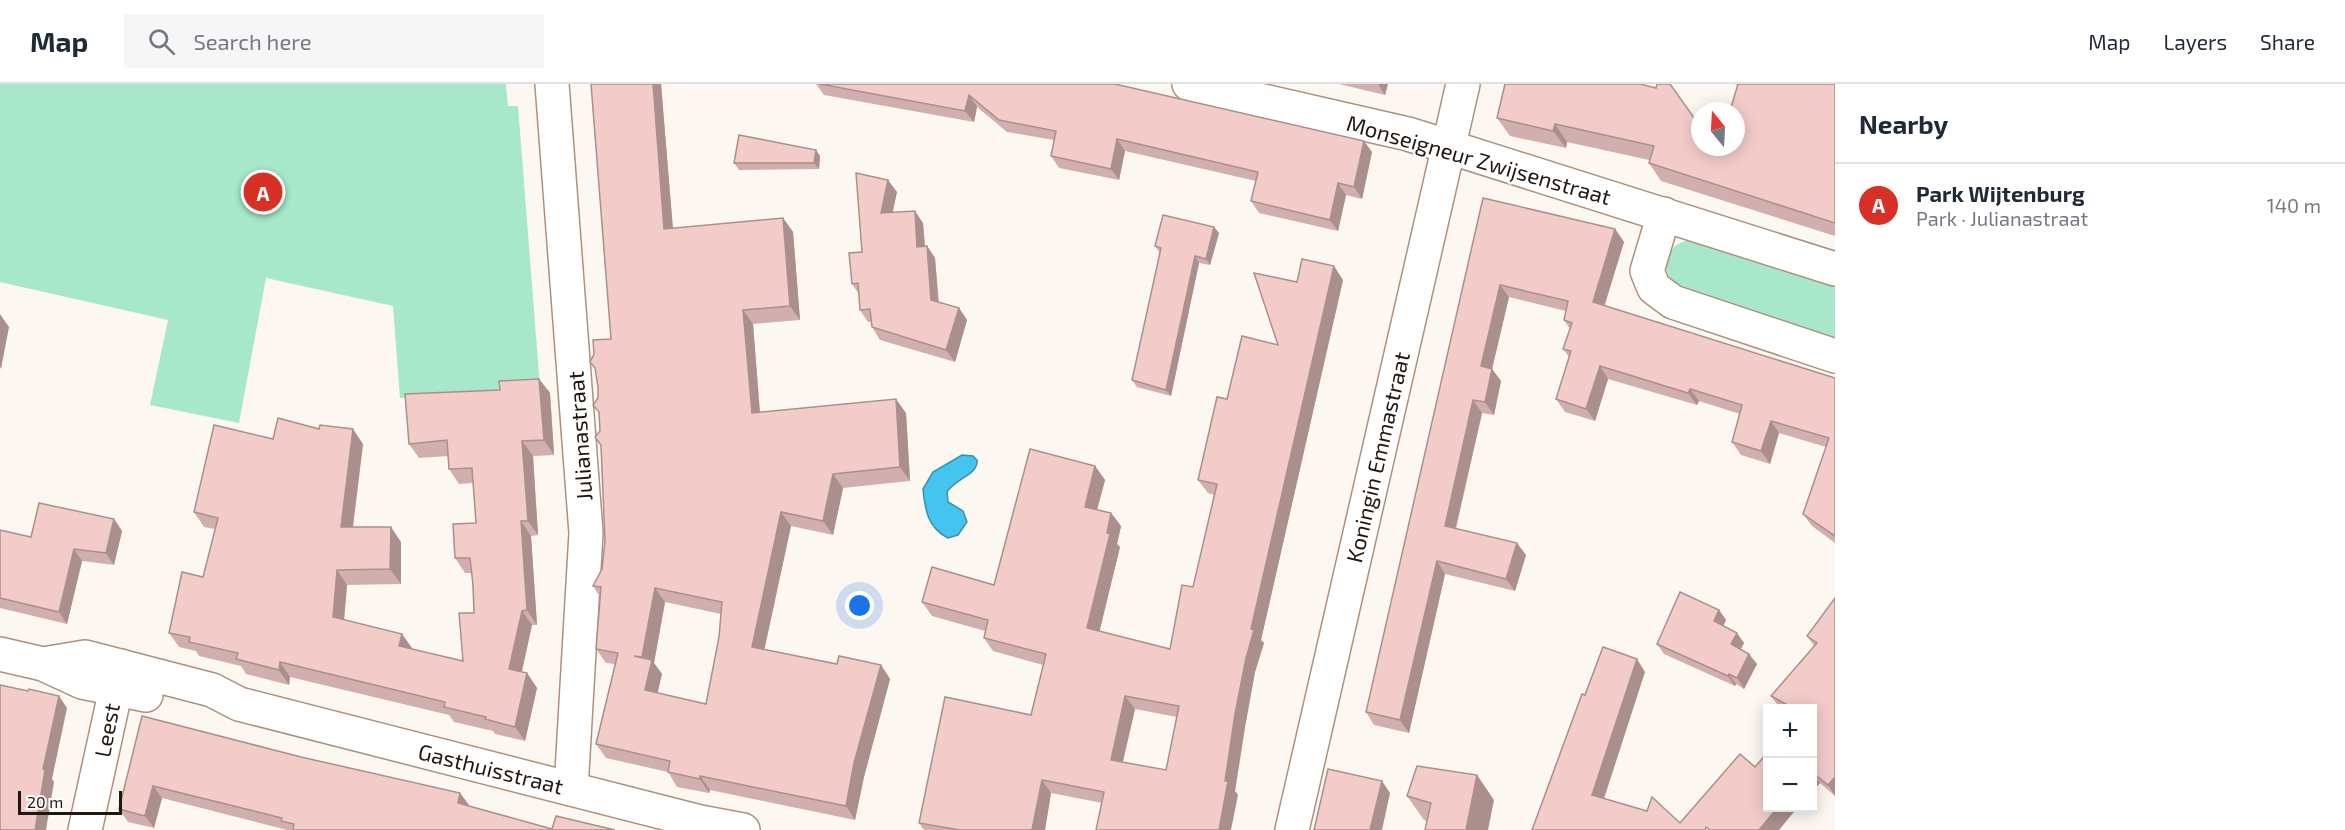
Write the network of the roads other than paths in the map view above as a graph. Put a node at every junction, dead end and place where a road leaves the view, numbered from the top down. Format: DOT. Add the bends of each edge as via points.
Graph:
graph roads {
  1 [pos="552,84"];
  2 [pos="1189,84"];
  3 [pos="1463,84"];
  4 [pos="1449,146"];
  5 [pos="1664,214"];
  6 [pos="1835,269"];
  7 [pos="1835,356"];
  8 [pos="0,654"];
  9 [pos="118,677"];
  10 [pos="571,789"];
  11 [pos="86,830"];
  12 [pos="743,830"];
  13 [pos="1292,830"];
  1 -- 10 [label="street, Julianastraat" via="586,532"];
  2 -- 4 [label="street, Monseigneur Zwijsenstraat"];
  3 -- 4 [label="street, Koningin Emmastraat"];
  4 -- 5 [label="street, Monseigneur Zwijsenstraat"];
  4 -- 13 [label="street, Koningin Emmastraat"];
  5 -- 6 [label="street, Monseigneur Zwijsenstraat"];
  5 -- 7 [label="street" via="1647,271 1653,288 1673,302"];
  8 -- 9 [label="street, Gasthuisstraat" via="43,664 82,682"];
  9 -- 10 [label="street, Gasthuisstraat" via="191,705 239,705"];
  9 -- 11 [label="street, Leest"];
  10 -- 12 [label="street, Gasthuisstraat"];
}
